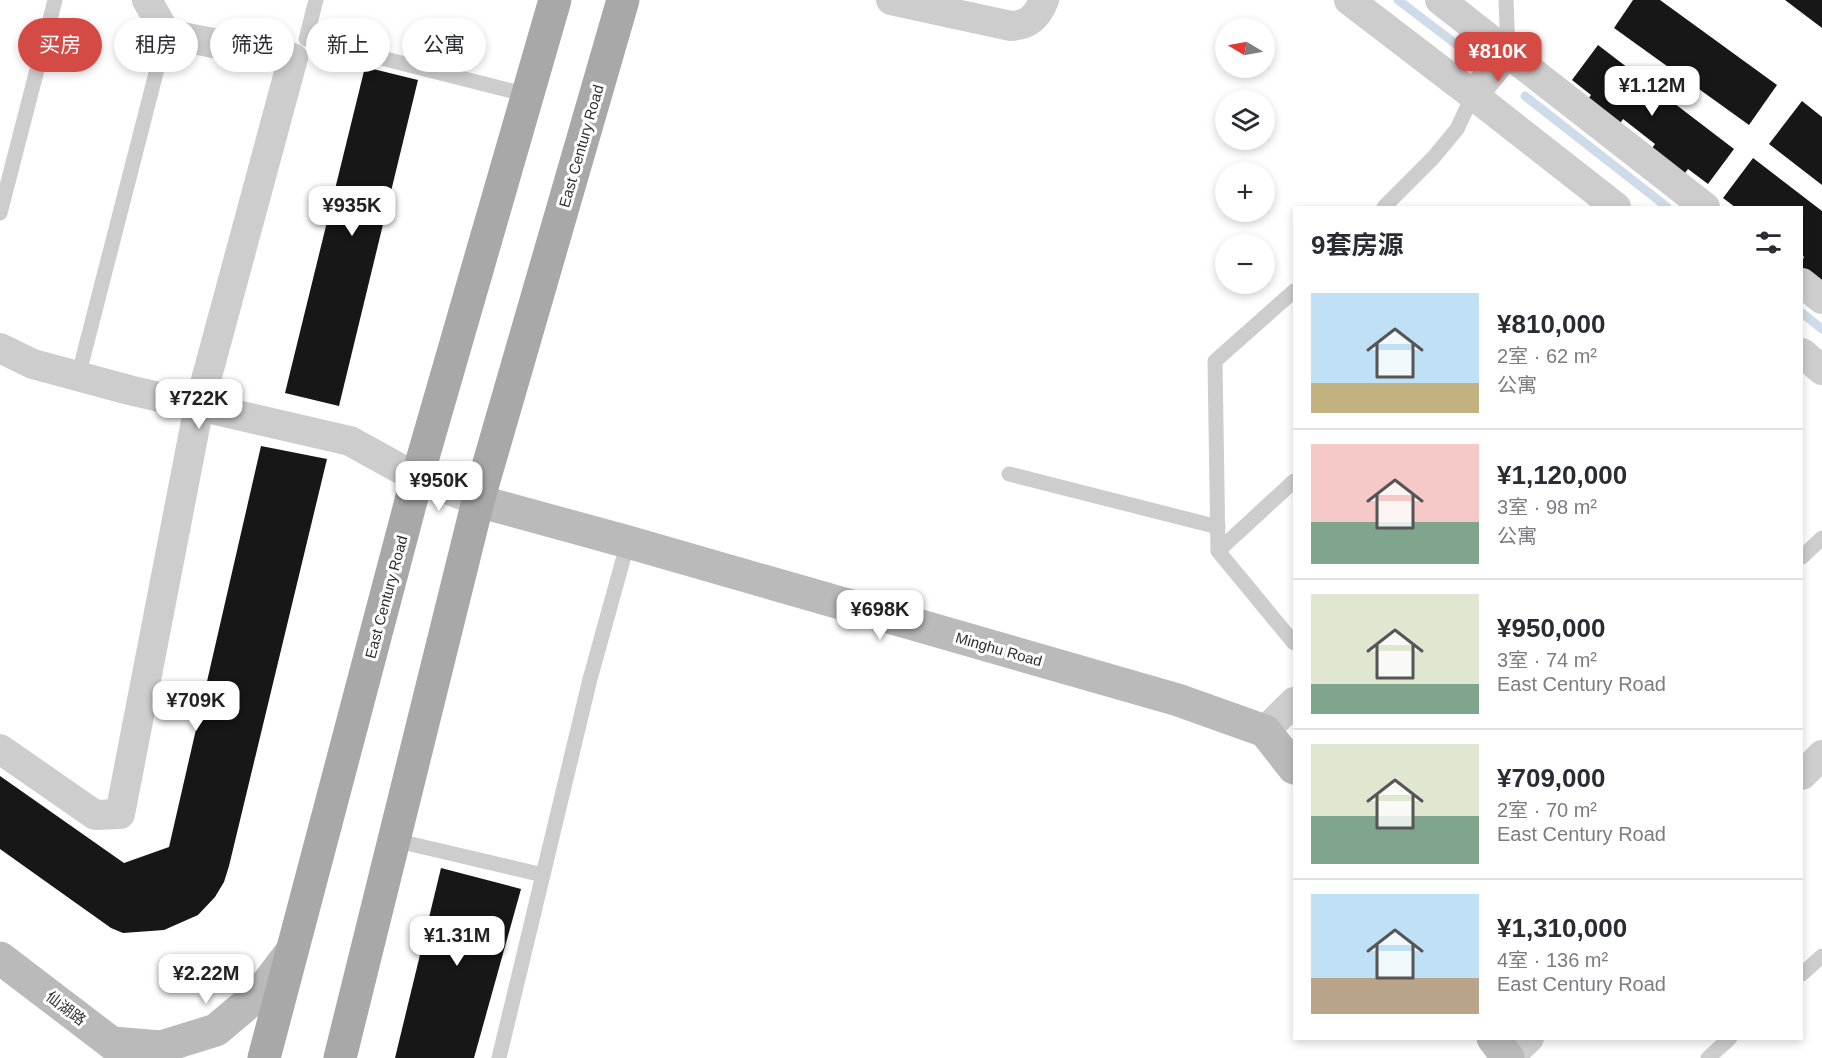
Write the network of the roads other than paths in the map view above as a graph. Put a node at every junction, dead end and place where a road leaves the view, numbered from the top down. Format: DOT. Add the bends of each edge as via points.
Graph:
graph roads {
  1 [pos="55,0"];
  2 [pos="147,0"];
  3 [pos="316,0"];
  4 [pos="555,0"];
  5 [pos="624,0"];
  6 [pos="891,0"];
  7 [pos="1044,0"];
  8 [pos="1349,0"];
  9 [pos="1440,0"];
  10 [pos="1506,0"];
  11 [pos="157,18"];
  12 [pos="198,40"];
  13 [pos="1508,52"];
  14 [pos="156,72"];
  15 [pos="528,95"];
  16 [pos="1473,95"];
  17 [pos="1602,203"];
  18 [pos="1385,206"];
  19 [pos="1704,206"];
  20 [pos="0,213"];
  21 [pos="1803,284"];
  22 [pos="1293,292"];
  23 [pos="1822,299"];
  24 [pos="0,348"];
  25 [pos="1803,354"];
  26 [pos="1822,370"];
  27 [pos="78,377"];
  28 [pos="199,406"];
  29 [pos="1009,474"];
  30 [pos="417,478"];
  31 [pos="1293,482"];
  32 [pos="478,501"];
  33 [pos="1218,527"];
  34 [pos="1822,538"];
  35 [pos="628,542"];
  36 [pos="1218,551"];
  37 [pos="1803,556"];
  38 [pos="1293,642"];
  39 [pos="1293,703"];
  40 [pos="1265,731"];
  41 [pos="0,749"];
  42 [pos="1822,755"];
  43 [pos="1293,767"];
  44 [pos="1803,774"];
  45 [pos="394,840"];
  46 [pos="543,875"];
  47 [pos="292,951"];
  48 [pos="1822,956"];
  49 [pos="0,958"];
  50 [pos="1803,973"];
  51 [pos="349,1023"];
  52 [pos="1494,1040"];
  53 [pos="1527,1040"];
  54 [pos="1728,1040"];
  55 [pos="122,1053"];
  56 [pos="264,1058"];
  57 [pos="340,1058"];
  58 [pos="353,1058"];
  59 [pos="499,1058"];
  60 [pos="1508,1058"];
  61 [pos="1708,1058"];
  1 -- 20 [label="lane"];
  2 -- 11 [label="street"];
  3 -- 15 [label="lane" via="306,39"];
  4 -- 15 [label="main road, East Century Road"];
  5 -- 32 [label="main road, East Century Road"];
  6 -- 7 [label="street" via="1011,26 1024,26"];
  8 -- 16 [label="street"];
  9 -- 13 [label="street"];
  10 -- 13 [label="lane"];
  12 -- 28 [label="street" via="292,58"];
  13 -- 16 [label="street"];
  13 -- 19 [label="street"];
  14 -- 27 [label="lane"];
  15 -- 30 [label="main road, East Century Road"];
  16 -- 17 [label="street"];
  16 -- 18 [label="lane" via="1457,129"];
  21 -- 23 [label="street"];
  22 -- 33 [label="lane" via="1215,361"];
  24 -- 27 [label="street" via="33,364"];
  25 -- 26 [label="street"];
  27 -- 28 [label="street"];
  28 -- 30 [label="street" via="350,441"];
  28 -- 41 [label="street" via="120,814 95,815"];
  29 -- 33 [label="lane"];
  30 -- 32 [label="street"];
  30 -- 47 [label="main road, East Century Road"];
  31 -- 36 [label="lane"];
  32 -- 35 [label="street, Minghu Road"];
  32 -- 45 [label="main road, East Century Road"];
  33 -- 36 [label="lane"];
  34 -- 37 [label="lane"];
  35 -- 40 [label="street, Minghu Road" via="1178,700"];
  35 -- 46 [label="lane"];
  36 -- 38 [label="lane"];
  39 -- 40 [label="street"];
  40 -- 43 [label="street"];
  42 -- 44 [label="street"];
  45 -- 46 [label="lane"];
  45 -- 51 [label="main road, East Century Road"];
  46 -- 59 [label="lane"];
  47 -- 55 [label="street" via="260,993 216,1030 161,1047"];
  47 -- 56 [label="main road, East Century Road"];
  48 -- 50 [label="lane"];
  49 -- 55 [label="street, 仙湖路"];
  51 -- 57 [label="main road, East Century Road"];
  51 -- 58 [label="street"];
  52 -- 60 [label="street"];
  53 -- 60 [label="street"];
  54 -- 61 [label="lane"];
}
